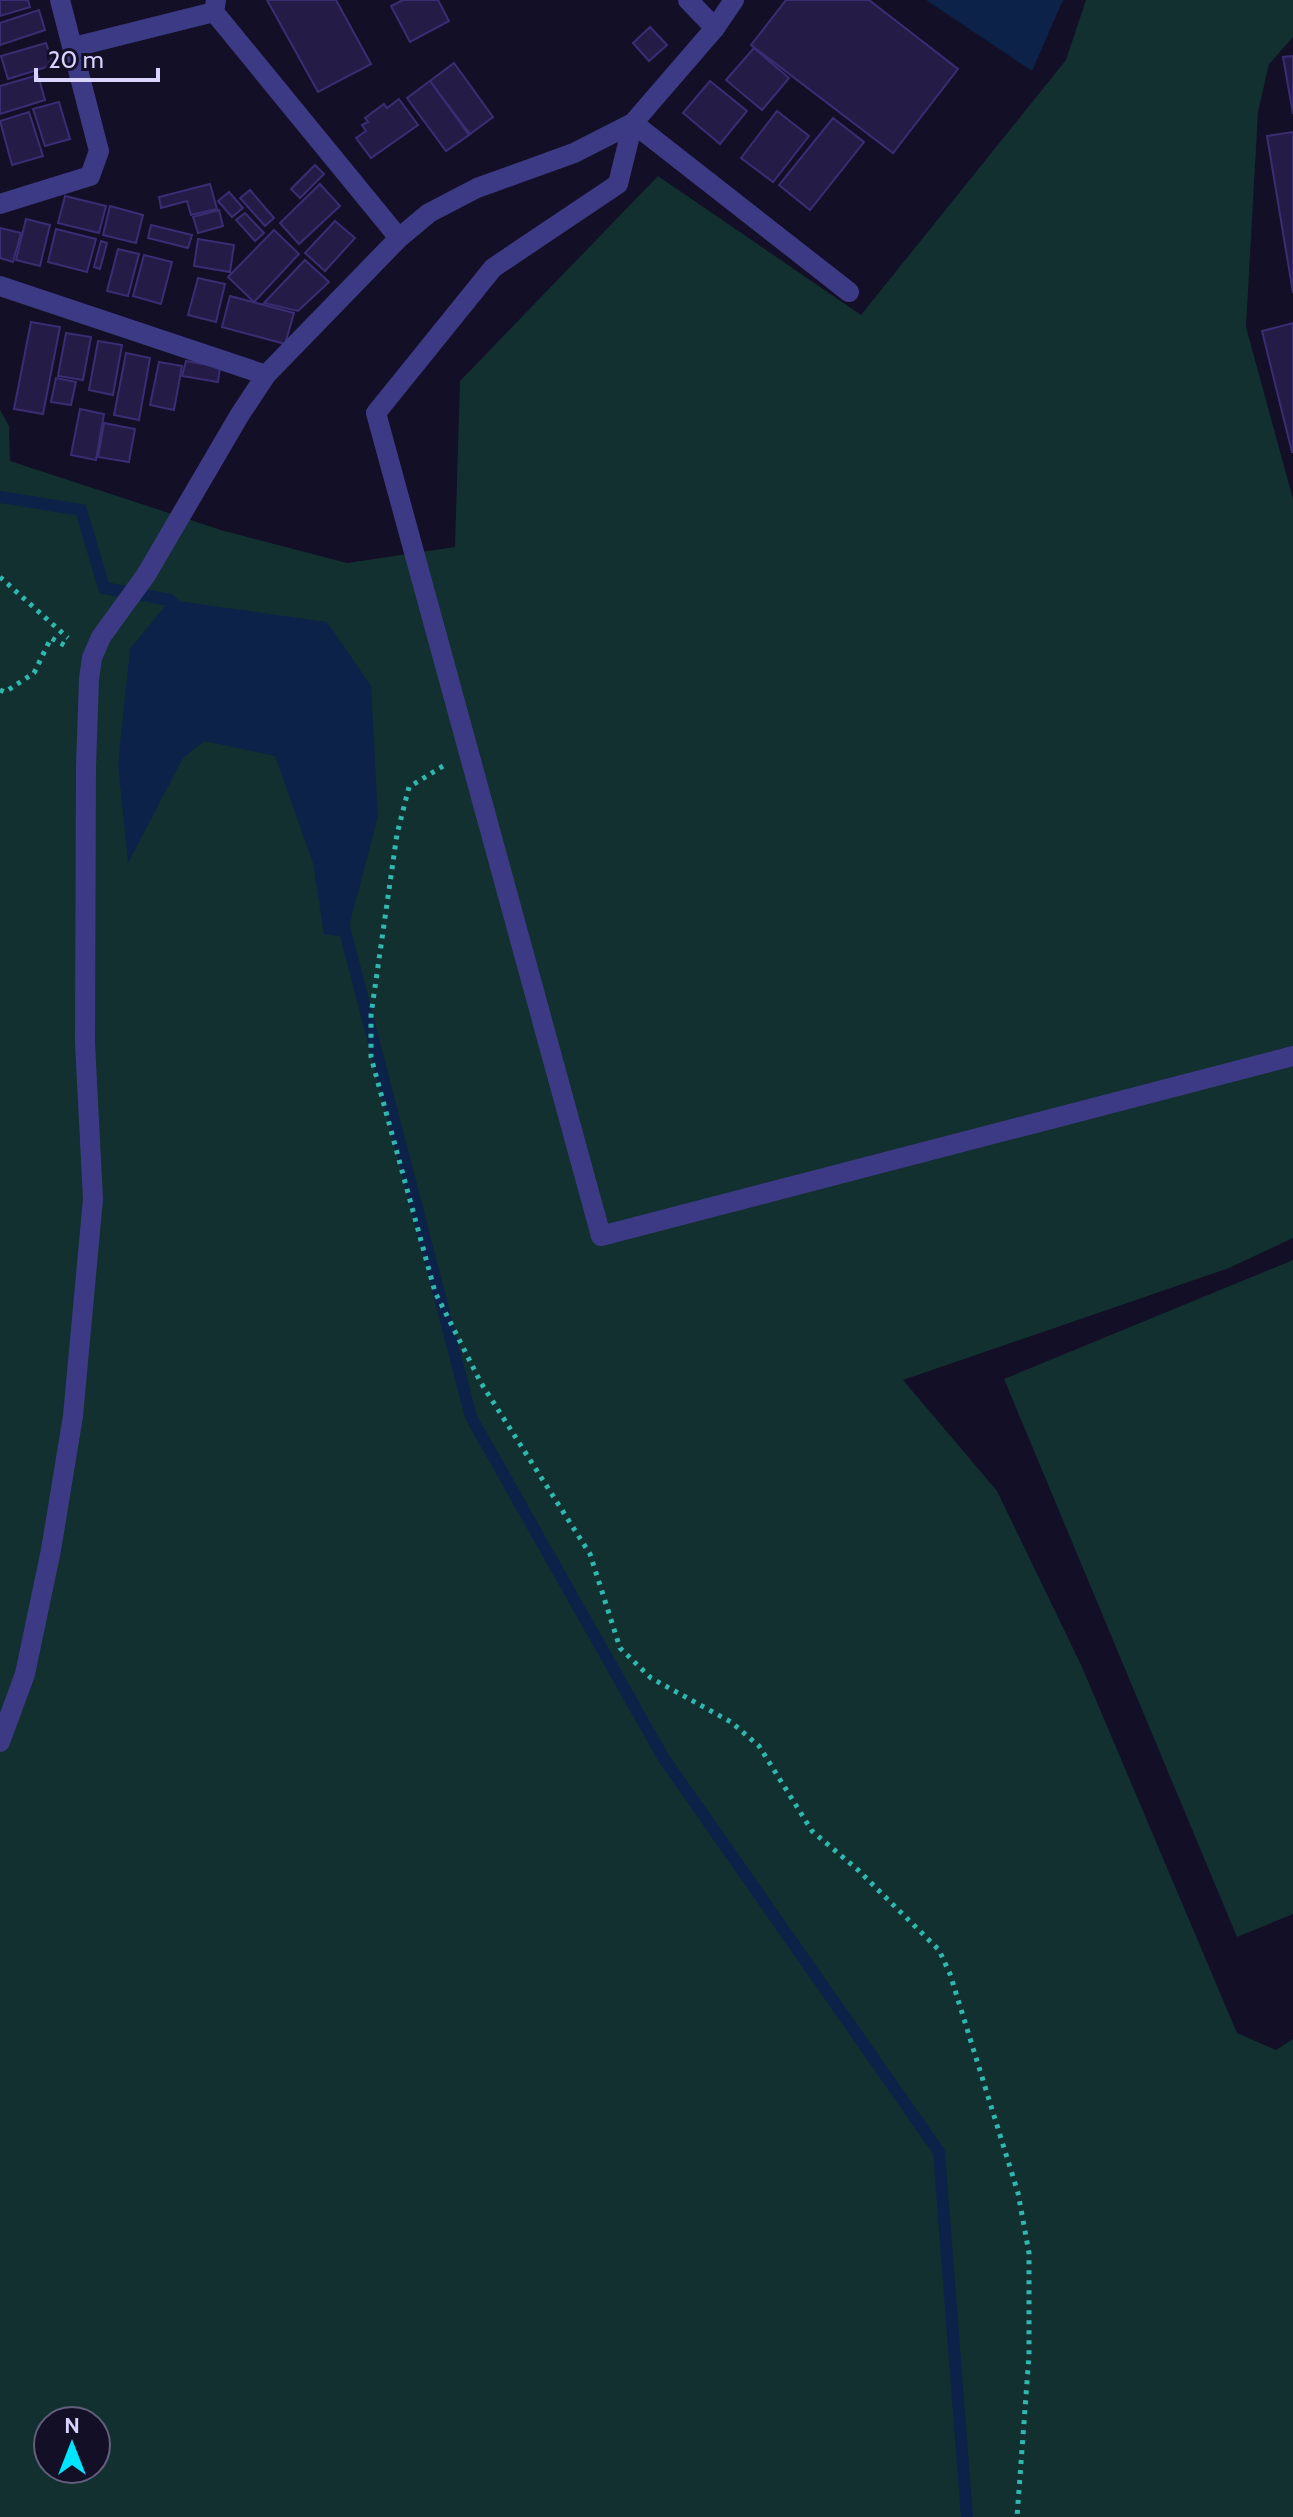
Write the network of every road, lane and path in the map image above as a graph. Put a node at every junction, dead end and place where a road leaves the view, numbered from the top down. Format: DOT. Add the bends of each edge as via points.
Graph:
graph roads {
  1 [pos="60,0"];
  2 [pos="688,0"];
  3 [pos="734,0"];
  4 [pos="215,6"];
  5 [pos="715,28"];
  6 [pos="74,47"];
  7 [pos="633,123"];
  8 [pos="0,204"];
  9 [pos="399,238"];
  10 [pos="0,286"];
  11 [pos="849,292"];
  12 [pos="266,375"];
  13 [pos="0,577"];
  14 [pos="92,658"];
  15 [pos="0,690"];
  16 [pos="467,751"];
  17 [pos="1293,1056"];
  18 [pos="0,1742"];
  19 [pos="1017,2517"];
  1 -- 6 [label="street"];
  2 -- 5 [label="street"];
  3 -- 5 [label="street"];
  4 -- 6 [label="street"];
  4 -- 9 [label="street"];
  5 -- 7 [label="street"];
  6 -- 8 [label="street" via="99,151 90,176"];
  7 -- 9 [label="street" via="574,153 477,188 429,213"];
  7 -- 11 [label="street"];
  7 -- 16 [label="street" via="618,184 493,268 376,413"];
  9 -- 12 [label="street"];
  10 -- 12 [label="street"];
  12 -- 14 [label="street"];
  13 -- 14 [label="path"];
  14 -- 15 [label="path" via="51,638 34,673 5,692"];
  14 -- 18 [label="street" via="86,767 85,1043 93,1199 73,1416 51,1550 25,1674"];
  16 -- 17 [label="street" via="601,1236"];
  16 -- 19 [label="path" via="409,787 397,834 371,1015 371,1057 435,1292 481,1383 590,1554 620,1648 651,1678 731,1722 759,1746 812,1831 939,1950 1018,2193 1029,2253 1029,2355"];
}
